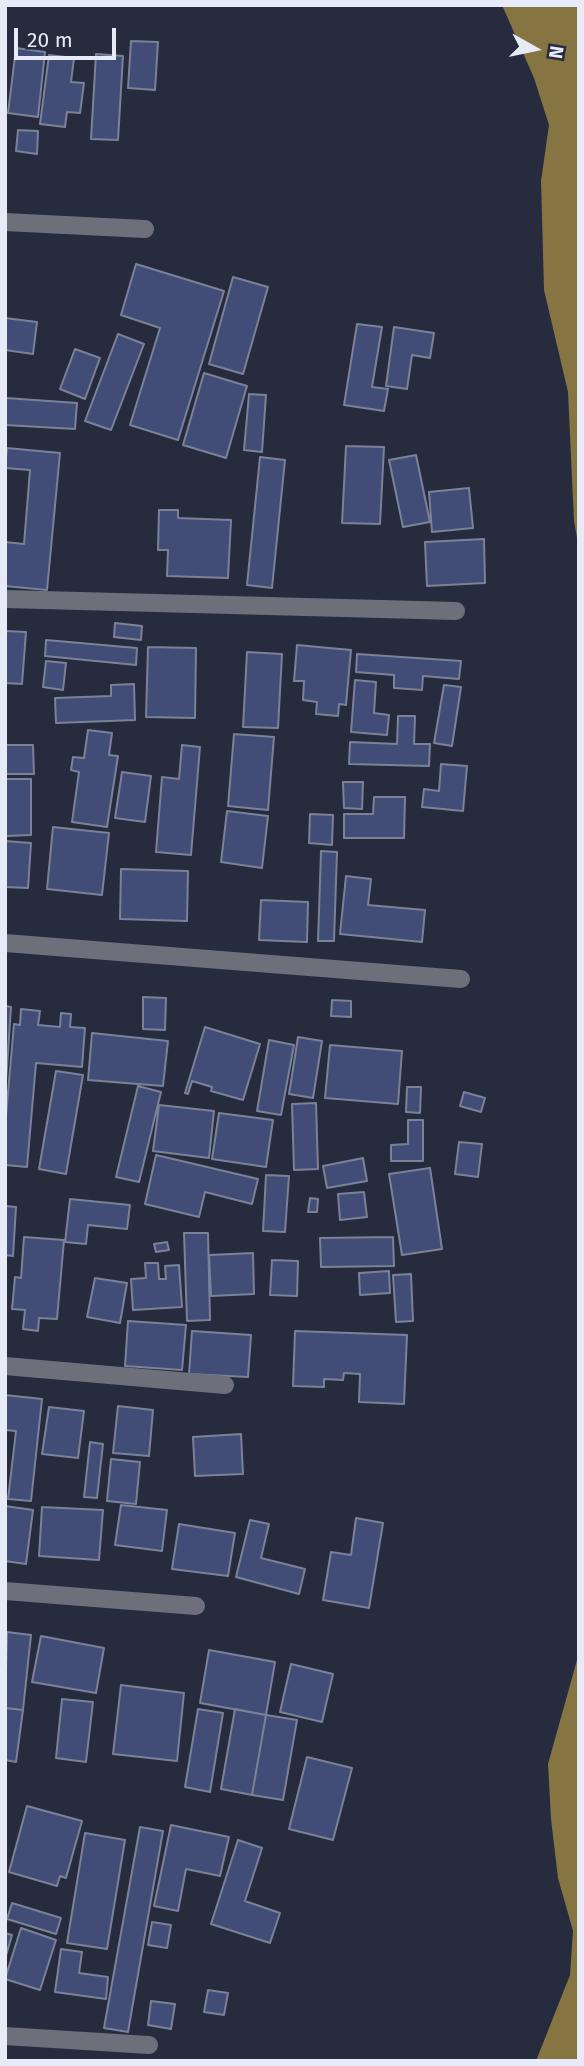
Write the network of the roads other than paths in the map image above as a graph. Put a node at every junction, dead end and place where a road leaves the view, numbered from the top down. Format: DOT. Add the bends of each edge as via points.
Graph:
graph roads {
  1 [pos="5,222"];
  2 [pos="145,229"];
  3 [pos="5,599"];
  4 [pos="456,611"];
  5 [pos="5,943"];
  6 [pos="461,979"];
  7 [pos="5,1366"];
  8 [pos="225,1385"];
  9 [pos="5,1591"];
  10 [pos="196,1606"];
  11 [pos="5,2036"];
  12 [pos="149,2045"];
  1 -- 2 [label="street"];
  3 -- 4 [label="street"];
  5 -- 6 [label="street"];
  7 -- 8 [label="street"];
  9 -- 10 [label="street"];
  11 -- 12 [label="street"];
}
